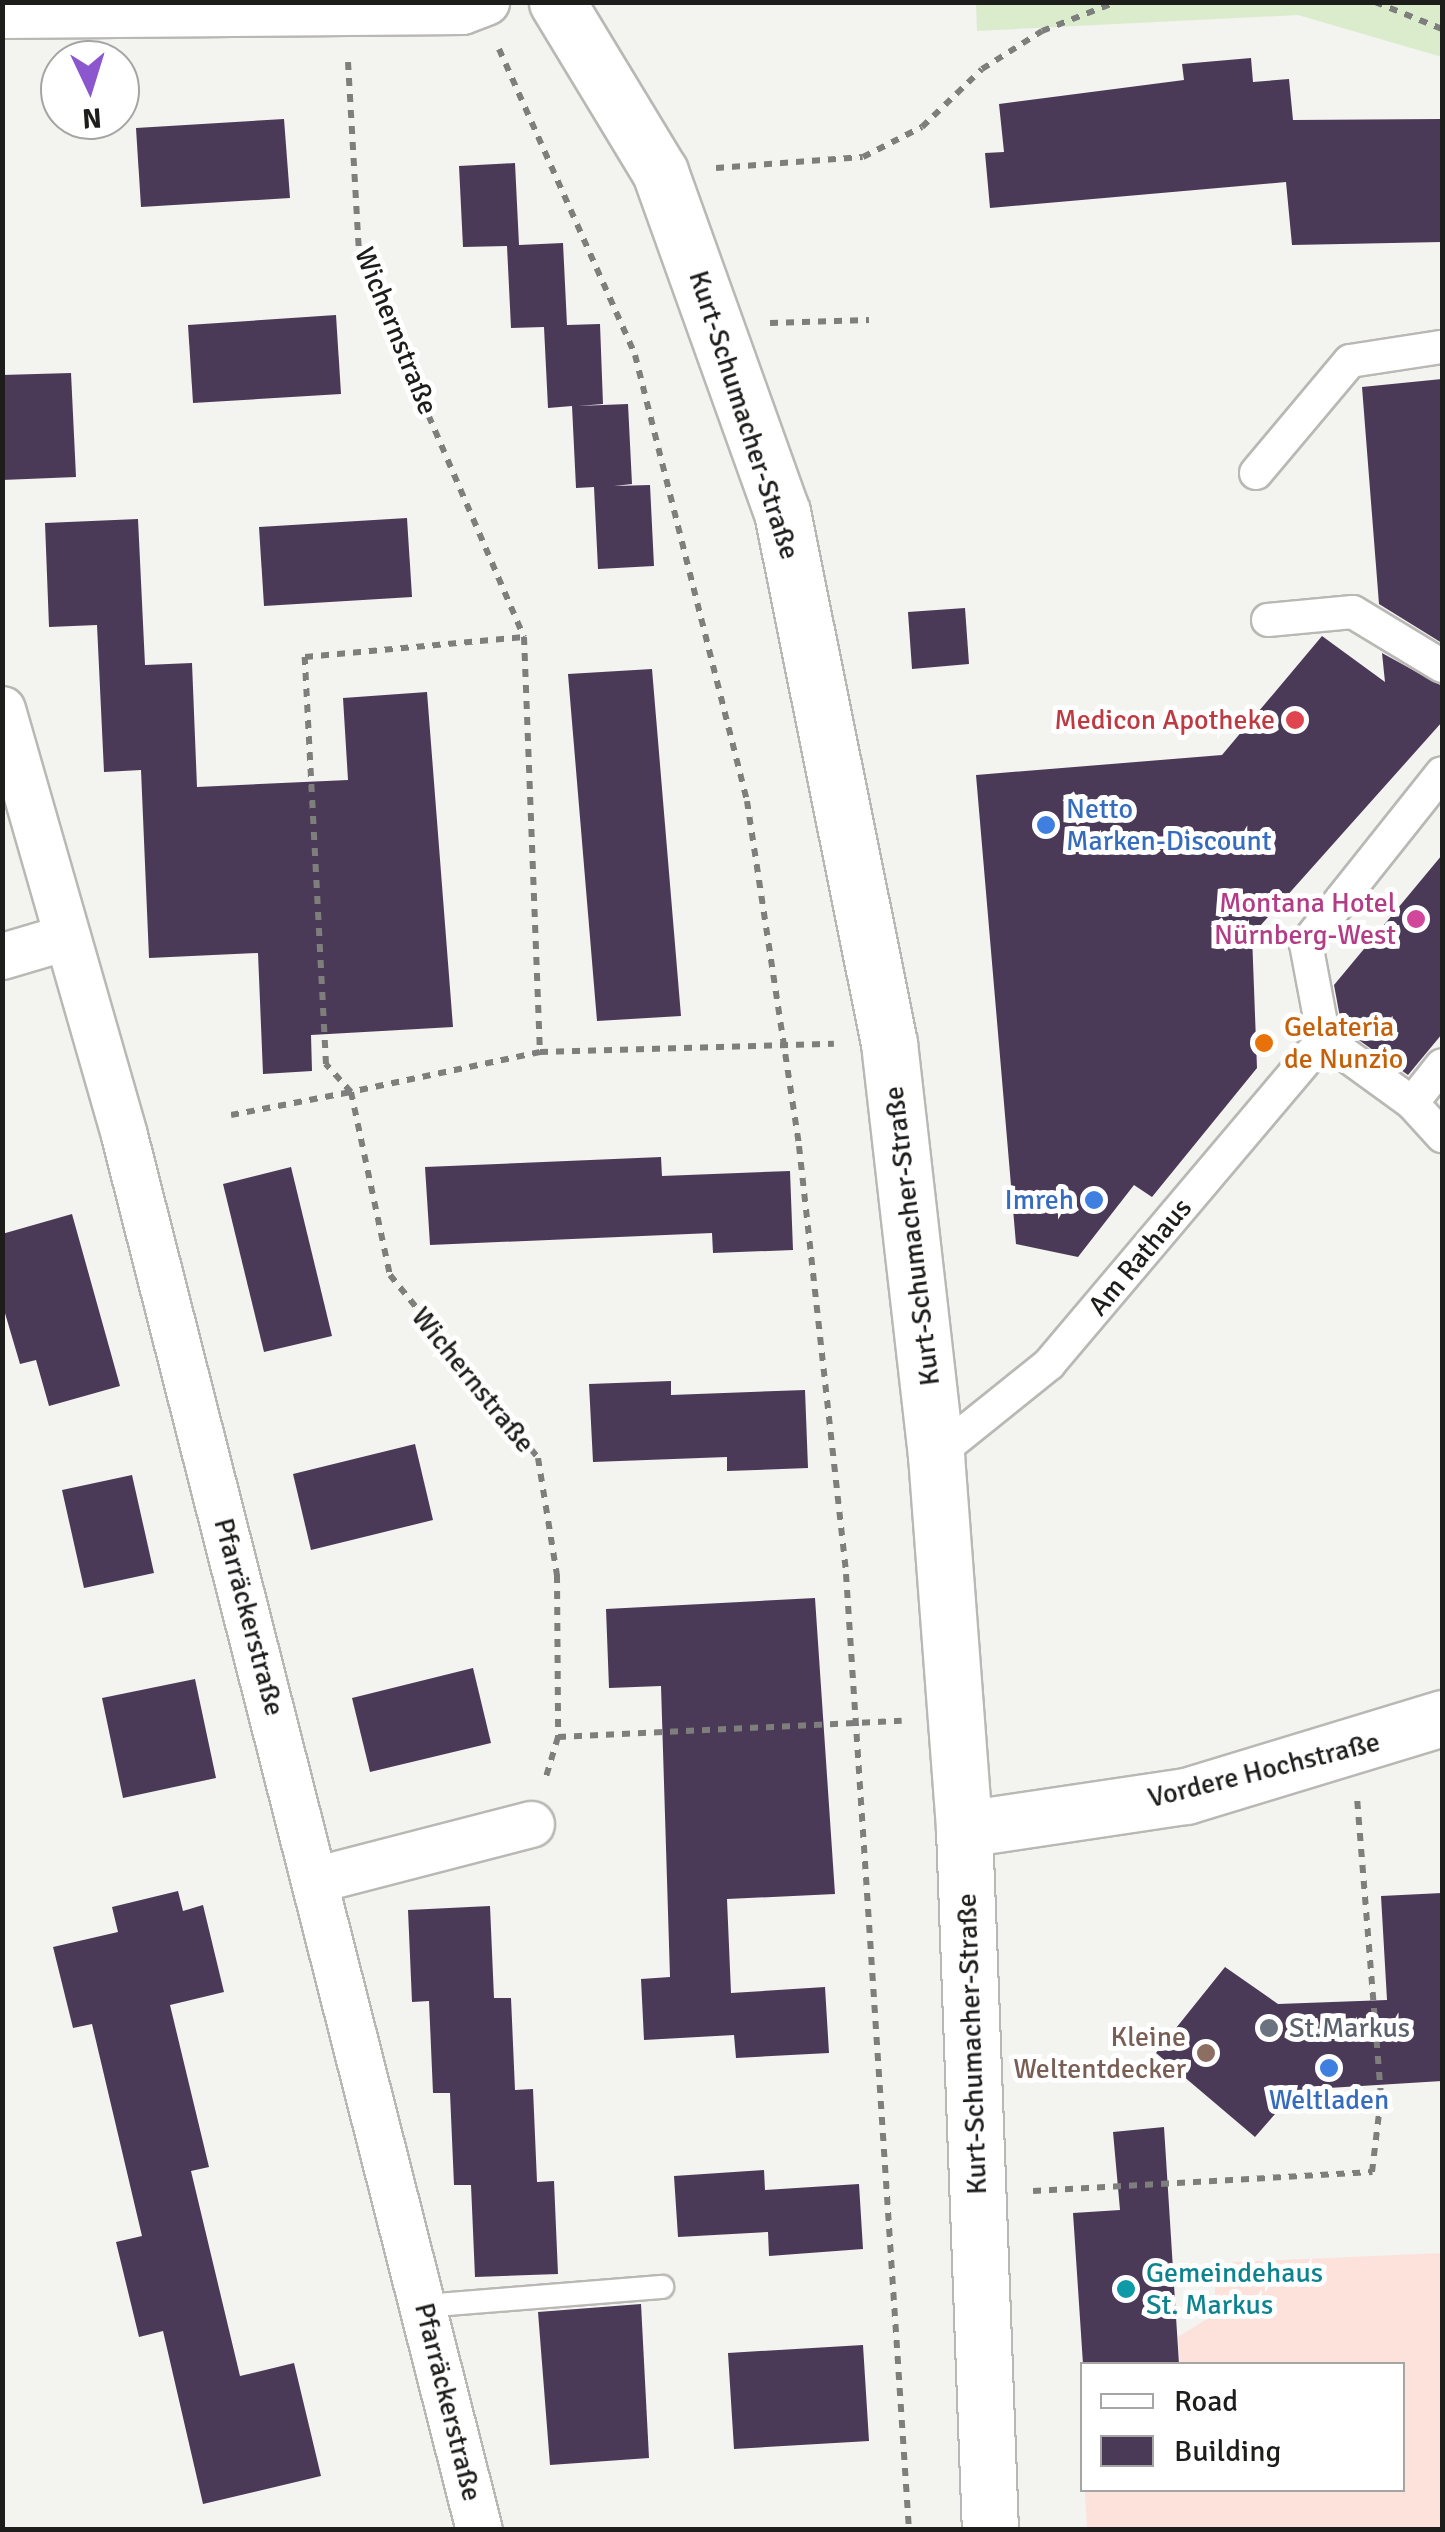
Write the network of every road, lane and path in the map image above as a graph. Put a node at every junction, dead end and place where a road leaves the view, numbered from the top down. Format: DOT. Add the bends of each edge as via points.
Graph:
graph roads {
  1 [pos="557,2"];
  2 [pos="1116,2"];
  3 [pos="1374,2"];
  4 [pos="482,4"];
  5 [pos="345,8"];
  6 [pos="2,15"];
  7 [pos="1442,29"];
  8 [pos="660,172"];
  9 [pos="869,320"];
  10 [pos="716,326"];
  11 [pos="1442,347"];
  12 [pos="1256,473"];
  13 [pos="1268,620"];
  14 [pos="524,636"];
  15 [pos="1442,666"];
  16 [pos="2,709"];
  17 [pos="1442,773"];
  18 [pos="66,937"];
  19 [pos="2,956"];
  20 [pos="1324,1039"];
  21 [pos="890,1043"];
  22 [pos="782,1046"];
  23 [pos="540,1052"];
  24 [pos="1442,1065"];
  25 [pos="351,1092"];
  26 [pos="1412,1103"];
  27 [pos="231,1115"];
  28 [pos="1442,1136"];
  29 [pos="936,1455"];
  30 [pos="954,1718"];
  31 [pos="1442,1718"];
  32 [pos="859,1722"];
  33 [pos="558,1737"];
  34 [pos="1353,1752"];
  35 [pos="531,1824"];
  36 [pos="964,1829"];
  37 [pos="318,1879"];
  38 [pos="977,2194"];
  39 [pos="662,2287"];
  40 [pos="424,2306"];
  41 [pos="480,2530"];
  42 [pos="908,2530"];
  43 [pos="990,2530"];
  1 -- 8 [label="street, Kurt-Schumacher-Straße"];
  2 -- 8 [label="path" via="1042,31 982,69 922,127 863,157"];
  3 -- 7 [label="path"];
  4 -- 5 [label="street"];
  4 -- 22 [label="path" via="635,356 665,456 747,801"];
  5 -- 6 [label="street"];
  5 -- 14 [label="path, Wichernstraße" via="359,254"];
  8 -- 10 [label="street, Kurt-Schumacher-Straße"];
  9 -- 10 [label="path"];
  10 -- 21 [label="street, Kurt-Schumacher-Straße" via="782,512"];
  11 -- 12 [label="street" via="1350,361"];
  13 -- 15 [label="street" via="1352,612"];
  14 -- 23 [label="path, Wichernstraße"];
  14 -- 25 [label="path, Wichernstraße" via="305,658 326,1064"];
  16 -- 18 [label="street, Pfarräckerstraße"];
  17 -- 20 [label="street" via="1306,944"];
  18 -- 19 [label="street"];
  18 -- 37 [label="street, Pfarräckerstraße"];
  20 -- 26 [label="street"];
  20 -- 29 [label="street, Am Rathaus" via="1049,1364"];
  21 -- 22 [label="path"];
  21 -- 29 [label="street, Kurt-Schumacher-Straße"];
  22 -- 23 [label="path"];
  22 -- 32 [label="path"];
  23 -- 25 [label="path"];
  24 -- 26 [label="street"];
  25 -- 27 [label="path"];
  25 -- 33 [label="path, Wichernstraße" via="390,1275 538,1458 557,1575"];
  26 -- 28 [label="street"];
  29 -- 30 [label="street, Kurt-Schumacher-Straße"];
  30 -- 32 [label="path"];
  30 -- 36 [label="street, Kurt-Schumacher-Straße"];
  31 -- 34 [label="street, Vordere Hochstraße"];
  32 -- 33 [label="path"];
  32 -- 42 [label="path"];
  33 -- 35 [label="path, Wichernstraße"];
  34 -- 36 [label="street, Vordere Hochstraße" via="1186,1796"];
  34 -- 38 [label="path" via="1382,2096 1372,2172"];
  35 -- 37 [label="street"];
  36 -- 38 [label="street, Kurt-Schumacher-Straße"];
  37 -- 40 [label="street, Pfarräckerstraße"];
  38 -- 43 [label="street, Kurt-Schumacher-Straße"];
  39 -- 40 [label="lane"];
  40 -- 41 [label="street, Pfarräckerstraße"];
}
